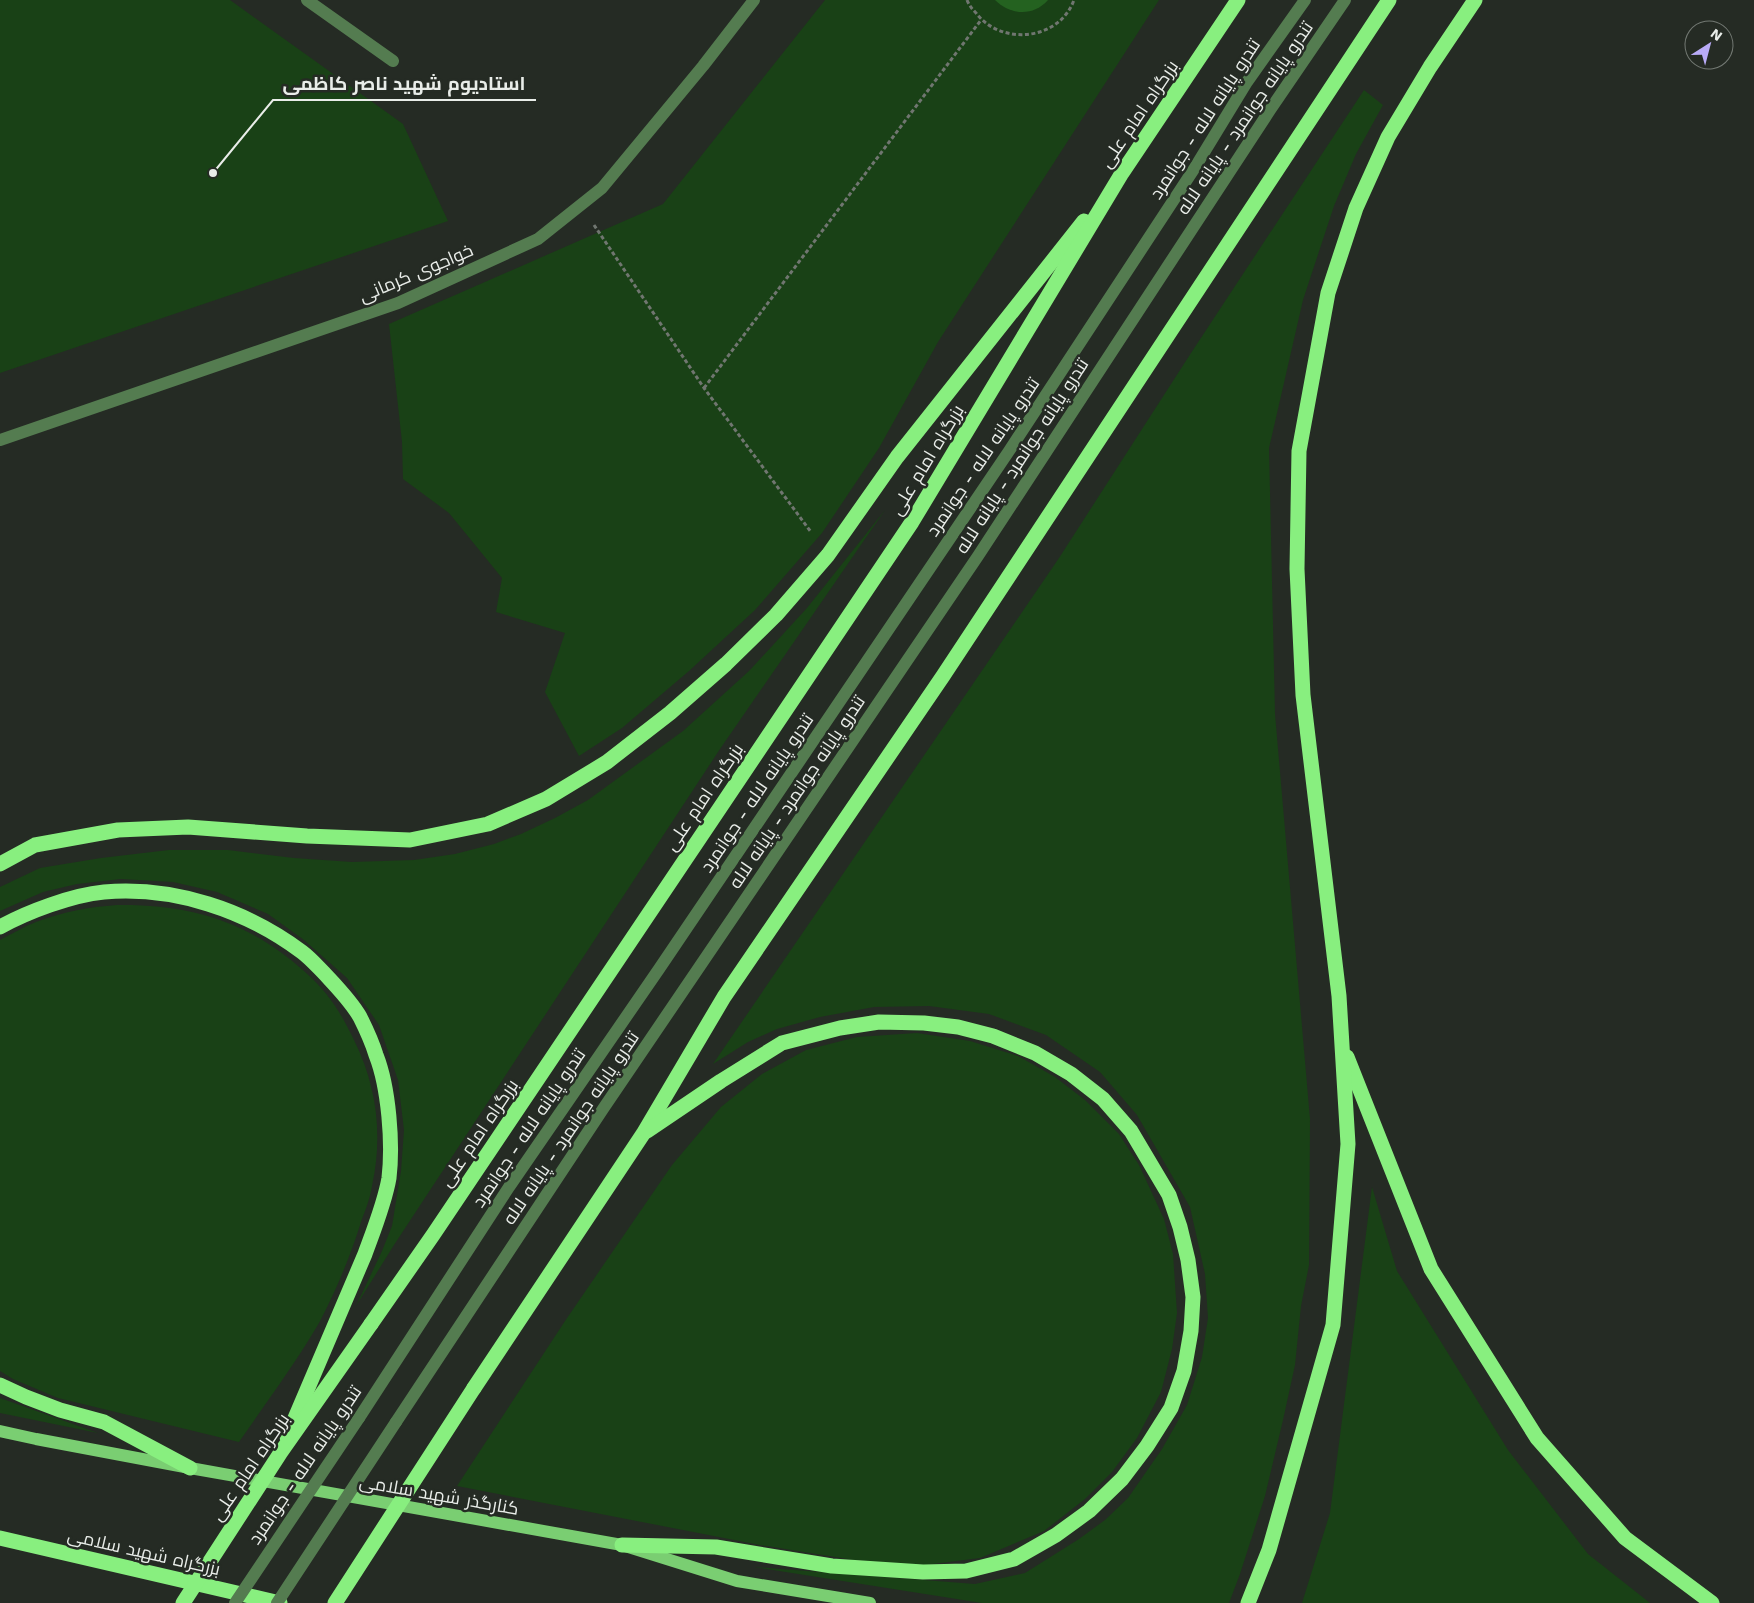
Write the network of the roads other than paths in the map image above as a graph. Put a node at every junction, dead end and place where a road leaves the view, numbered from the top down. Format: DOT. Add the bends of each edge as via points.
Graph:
graph roads {
  1 [pos="307,0"];
  2 [pos="754,0"];
  3 [pos="1238,0"];
  4 [pos="1305,0"];
  5 [pos="1345,0"];
  6 [pos="1389,0"];
  7 [pos="1475,0"];
  8 [pos="393,61"];
  9 [pos="1122,173"];
  10 [pos="0,440"];
  11 [pos="0,864"];
  12 [pos="0,927"];
  13 [pos="1342,1044"];
  14 [pos="644,1134"];
  15 [pos="0,1385"];
  16 [pos="0,1431"];
  17 [pos="281,1452"];
  18 [pos="190,1468"];
  19 [pos="0,1538"];
  20 [pos="622,1545"];
  21 [pos="183,1603"];
  22 [pos="234,1603"];
  23 [pos="279,1603"];
  24 [pos="335,1603"];
  25 [pos="870,1603"];
  26 [pos="1248,1603"];
  27 [pos="1712,1603"];
  1 -- 8 [label="street"];
  2 -- 10 [label="street, خواجوی کرمانی" via="602,188 538,239 398,303"];
  3 -- 9 [label="highway, بزرگراه امام علی"];
  4 -- 22 [label="street, تندرو پایانه لاله - جوانمرد, bridge" via="1248,82 1009,451 509,1187"];
  5 -- 23 [label="street, تندرو پایانه جوانمرد - پایانه لاله, bridge" via="1264,118 978,556 603,1109"];
  6 -- 14 [label="highway" via="943,676 724,997"];
  7 -- 13 [label="highway" via="1388,137 1356,208 1328,293 1300,451 1297,569 1303,695"];
  9 -- 11 [label="highway" via="896,457 828,555 776,616 670,713 607,762 546,799 488,824 410,840 188,827 118,830 36,845"];
  9 -- 17 [label="highway, بزرگراه امام علی, bridge" via="912,522 444,1219"];
  12 -- 17 [label="highway" via="39,909 102,892 171,895 208,904 237,913 304,953 359,1016 377,1057 386,1094 391,1133 389,1179 365,1254"];
  13 -- 26 [label="highway" via="1348,1144 1333,1325 1269,1550"];
  13 -- 27 [label="highway" via="1430,1269 1537,1438 1625,1538"];
  14 -- 20 [label="highway" via="721,1080 782,1044 840,1028 879,1022 958,1027 993,1036 1035,1053 1071,1074 1103,1099 1131,1131 1169,1195 1188,1260 1193,1297 1184,1371 1171,1408 1147,1446 1122,1479 1089,1511 1014,1559 966,1571 923,1572 832,1566 716,1547"];
  14 -- 24 [label="highway, bridge"];
  15 -- 18 [label="highway" via="26,1398 104,1422"];
  16 -- 18 [label="main road, کنارگذر شهید سلامی"];
  17 -- 21 [label="highway, بزرگراه امام علی, bridge"];
  18 -- 20 [label="main road, کنارگذر شهید سلامی"];
  19 -- 23 [label="highway, بزرگراه شهید سلامی"];
  20 -- 25 [label="main road, کنارگذر شهید سلامی" via="737,1581"];
}
